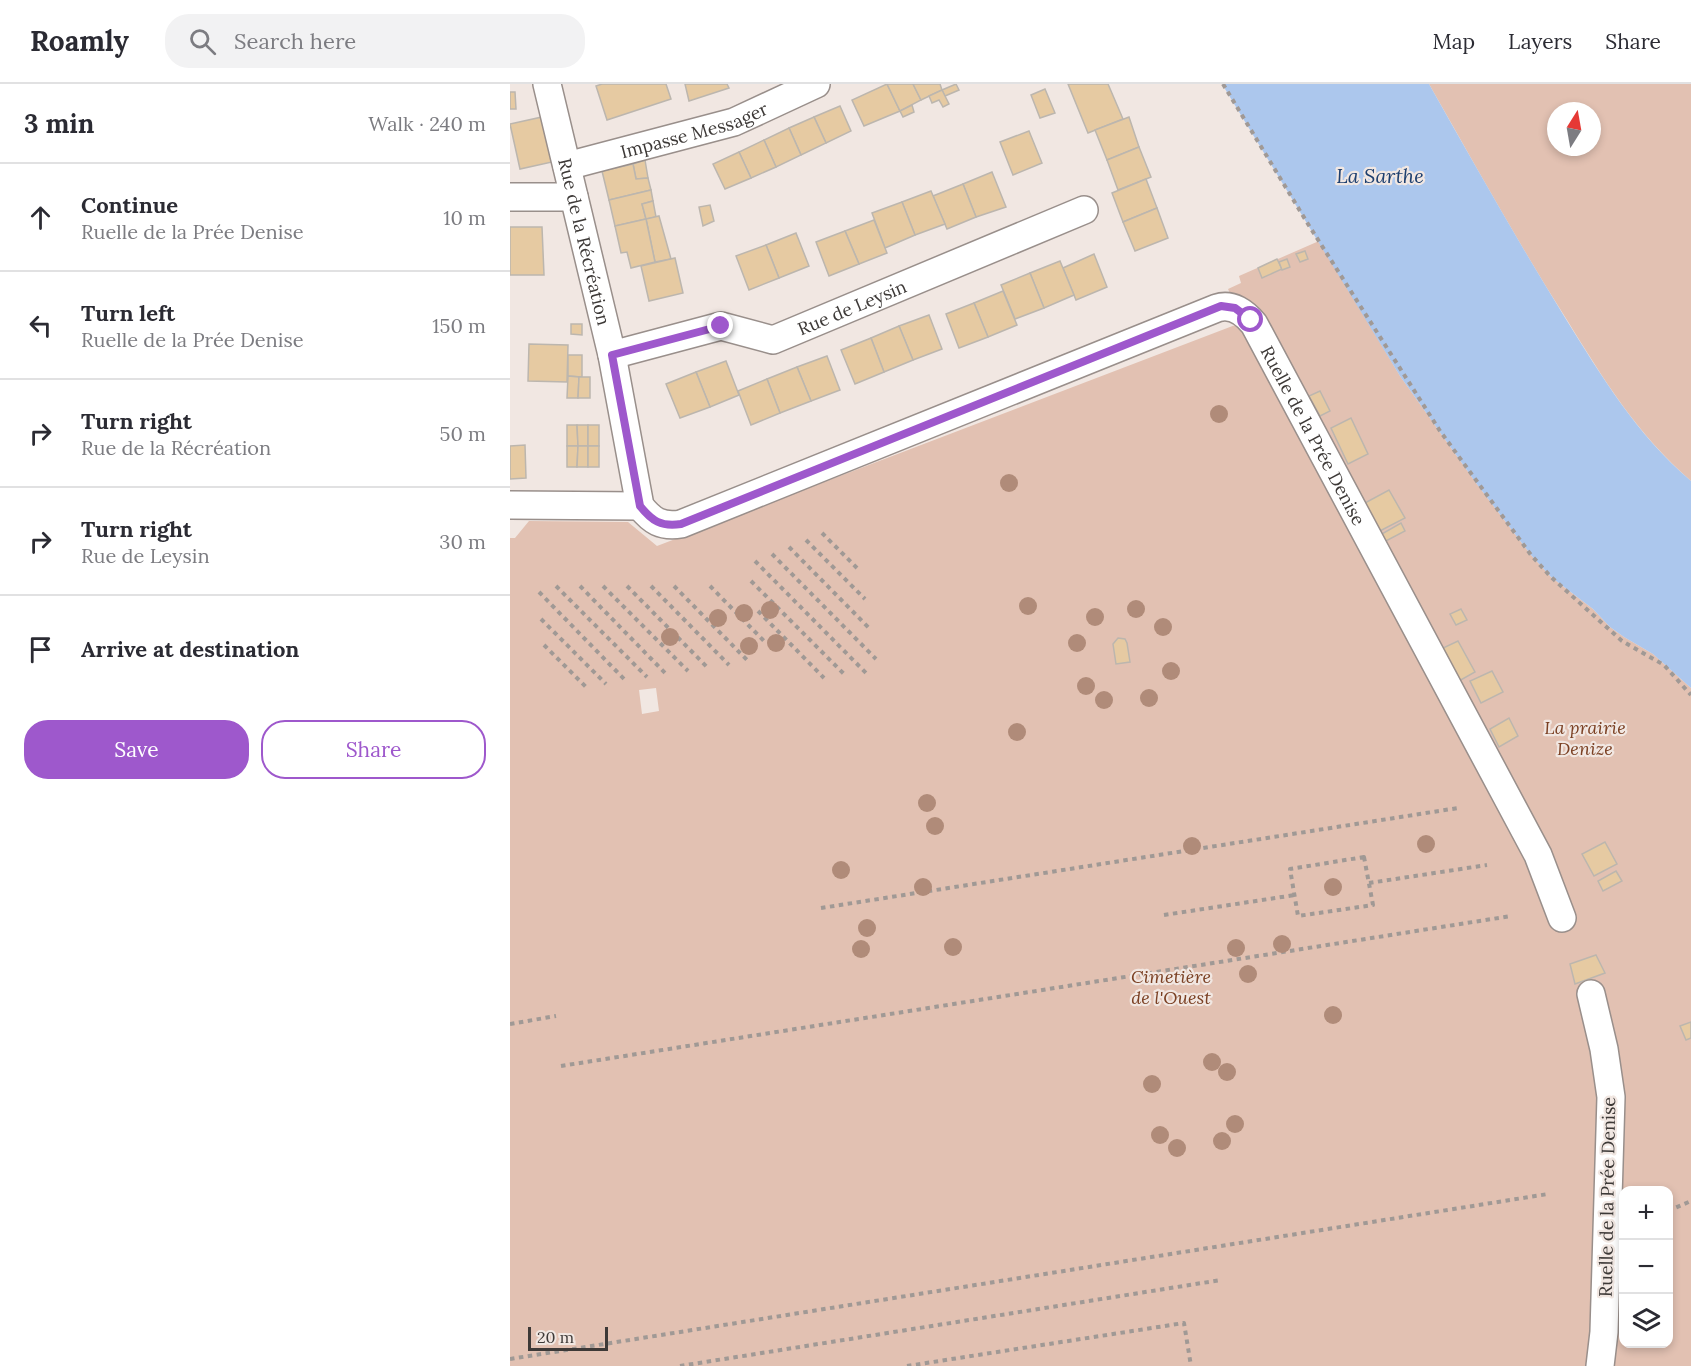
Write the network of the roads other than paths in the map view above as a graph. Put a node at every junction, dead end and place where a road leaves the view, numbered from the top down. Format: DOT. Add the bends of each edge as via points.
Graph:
graph roads {
  1 [pos="547,84"];
  2 [pos="816,84"];
  3 [pos="567,166"];
  4 [pos="510,197"];
  5 [pos="574,197"];
  6 [pos="1084,210"];
  7 [pos="612,355"];
  8 [pos="510,505"];
  9 [pos="640,506"];
  10 [pos="1562,918"];
  11 [pos="1591,994"];
  12 [pos="1600,1366"];
  1 -- 3 [label="street, Rue de la Récréation"];
  2 -- 3 [label="street, Impasse Messager" via="734,122"];
  3 -- 5 [label="street, Rue de la Récréation"];
  4 -- 5 [label="street"];
  5 -- 7 [label="street, Rue de la Récréation"];
  6 -- 7 [label="street, Rue de Leysin" via="773,340 721,326"];
  7 -- 9 [label="street, Rue de la Récréation"];
  8 -- 9 [label="street"];
  9 -- 10 [label="street, Ruelle de la Prée Denise" via="659,524 681,524 1217,308 1235,308 1254,324 1538,855"];
  11 -- 12 [label="street, Ruelle de la Prée Denise" via="1611,1097"];
}
